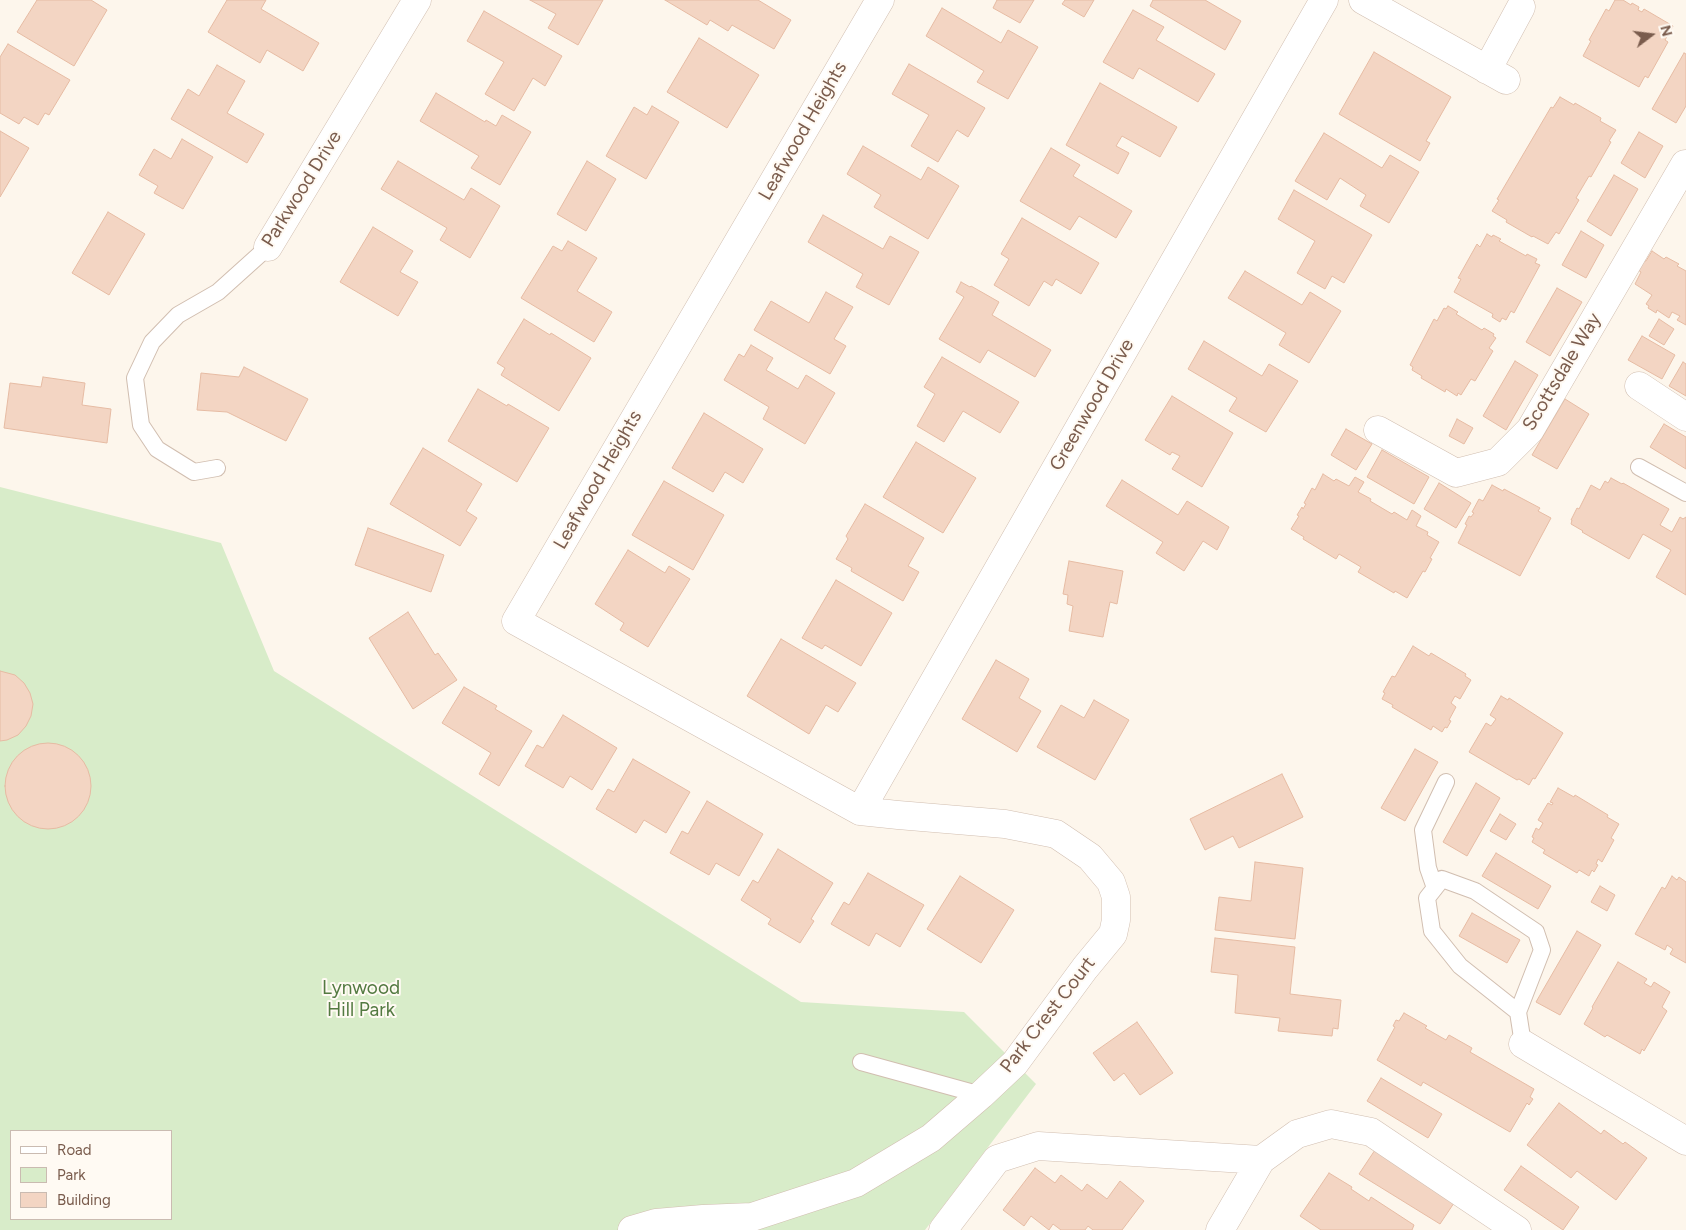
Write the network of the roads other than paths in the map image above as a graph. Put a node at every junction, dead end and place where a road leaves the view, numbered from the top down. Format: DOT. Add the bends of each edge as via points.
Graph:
graph roads {
  1 [pos="417,0"];
  2 [pos="880,0"];
  3 [pos="1324,0"];
  4 [pos="1363,0"];
  5 [pos="1523,8"];
  6 [pos="1685,164"];
  7 [pos="268,247"];
  8 [pos="1639,386"];
  9 [pos="1686,417"];
  10 [pos="1378,430"];
  11 [pos="1639,467"];
  12 [pos="217,468"];
  13 [pos="1686,494"];
  14 [pos="1446,782"];
  15 [pos="860,811"];
  16 [pos="1435,888"];
  17 [pos="1518,1012"];
  18 [pos="1524,1044"];
  19 [pos="861,1062"];
  20 [pos="981,1095"];
  21 [pos="1686,1141"];
  22 [pos="1261,1160"];
  23 [pos="632,1230"];
  24 [pos="943,1230"];
  25 [pos="1220,1230"];
  26 [pos="1517,1230"];
  1 -- 7 [label="street, Parkwood Drive"];
  2 -- 15 [label="street, Leafwood Heights" via="516,620"];
  3 -- 15 [label="street, Greenwood Drive"];
  4 -- 5 [label="street" via="1497,75"];
  6 -- 10 [label="street, Scottsdale Way" via="1530,430 1498,462 1456,473"];
  7 -- 12 [label="lane, Parkwood Drive" via="218,292 178,315 152,342 135,378 141,425 157,449 194,472"];
  8 -- 9 [label="street"];
  11 -- 13 [label="lane"];
  14 -- 16 [label="lane" via="1422,830"];
  15 -- 20 [label="street, Park Crest Court" via="1005,824 1056,834 1090,857 1111,882 1116,897 1113,934 1015,1063"];
  16 -- 17 [label="lane" via="1428,898 1432,930 1460,966"];
  16 -- 17 [label="lane" via="1442,879 1475,891 1536,932 1542,950"];
  17 -- 18 [label="lane"];
  18 -- 21 [label="street"];
  19 -- 20 [label="lane"];
  20 -- 23 [label="street, Park Crest Court" via="931,1138 856,1183 752,1217 656,1223"];
  22 -- 24 [label="street" via="1038,1146 997,1159"];
  22 -- 25 [label="street"];
  22 -- 26 [label="street" via="1297,1134 1331,1124 1371,1132"];
}
